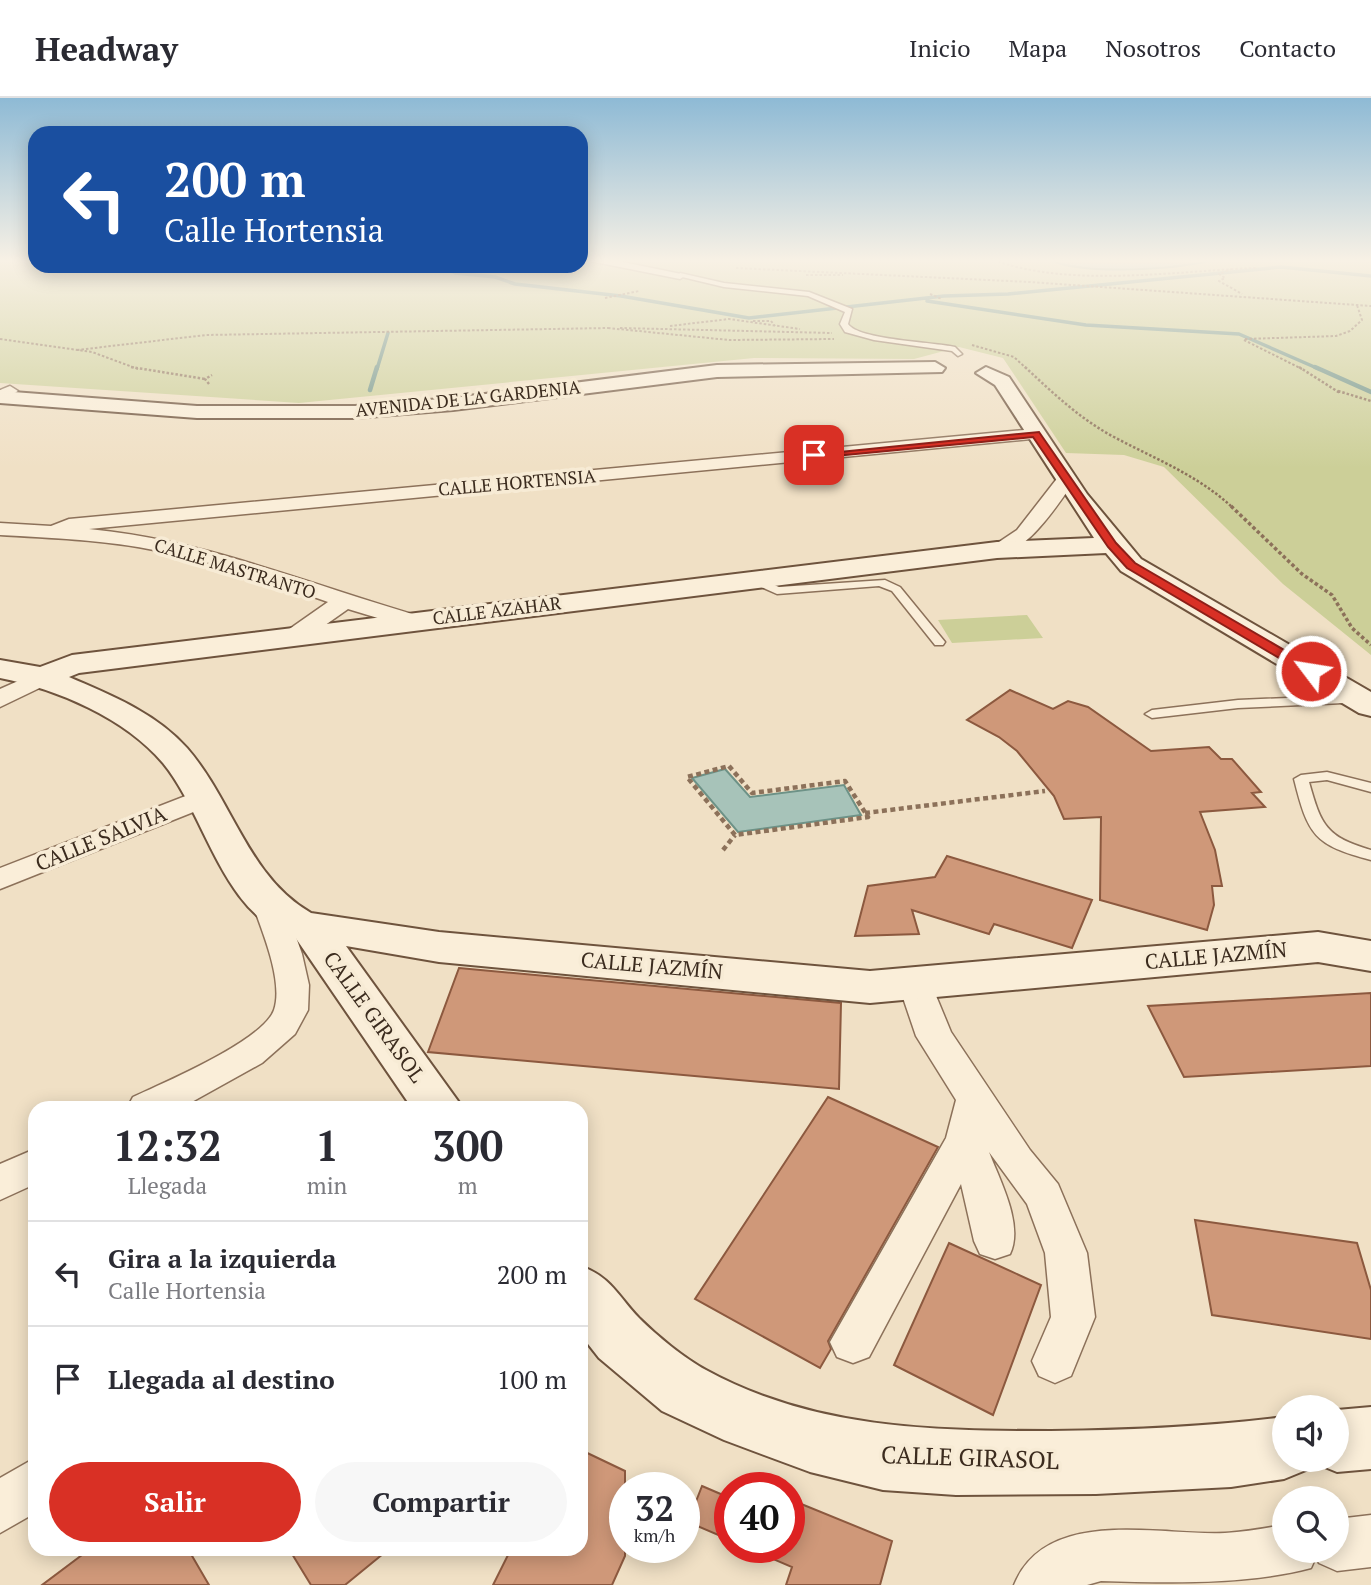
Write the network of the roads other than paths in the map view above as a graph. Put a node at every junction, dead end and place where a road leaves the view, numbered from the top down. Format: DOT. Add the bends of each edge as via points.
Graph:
graph roads {
  1 [pos="851,329"];
  2 [pos="955,368"];
  3 [pos="2,394"];
  4 [pos="1035,434"];
  5 [pos="1066,480"];
  6 [pos="0,529"];
  7 [pos="53,533"];
  8 [pos="1112,545"];
  9 [pos="997,550"];
  10 [pos="754,580"];
  11 [pos="343,602"];
  12 [pos="414,622"];
  13 [pos="296,635"];
  14 [pos="939,642"];
  15 [pos="0,669"];
  16 [pos="43,677"];
  17 [pos="0,699"];
  18 [pos="1365,702"];
  19 [pos="1152,714"];
  20 [pos="1371,788"];
  21 [pos="201,799"];
  22 [pos="1371,855"];
  23 [pos="0,879"];
  24 [pos="267,900"];
  25 [pos="309,926"];
  26 [pos="1371,956"];
  27 [pos="915,983"];
  28 [pos="975,1100"];
  29 [pos="159,1101"];
  30 [pos="434,1101"];
  31 [pos="965,1140"];
  32 [pos="28,1169"];
  33 [pos="0,1183"];
  34 [pos="995,1241"];
  35 [pos="588,1300"];
  36 [pos="853,1342"];
  37 [pos="1055,1362"];
  38 [pos="1371,1438"];
  39 [pos="1349,1440"];
  40 [pos="1272,1450"];
  41 [pos="28,1488"];
  42 [pos="0,1508"];
  43 [pos="1371,1541"];
  44 [pos="1349,1544"];
  45 [pos="1272,1553"];
  46 [pos="1040,1585"];
  1 -- 2 [label="lane" via="955,349"];
  2 -- 3 [label="street, AVENIDA DE LA GARDENIA" via="718,371 355,412 197,412"];
  2 -- 4 [label="street" via="1002,381"];
  4 -- 5 [label="street"];
  4 -- 7 [label="street, CALLE HORTENSIA" via="82,524 60,527"];
  5 -- 8 [label="street"];
  5 -- 9 [label="street, CALLE AZAHAR" via="1024,534"];
  6 -- 7 [label="street, CALLE HORTENSIA"];
  7 -- 11 [label="street, CALLE MASTRANTO" via="182,549"];
  8 -- 9 [label="street, CALLE AZAHAR"];
  8 -- 18 [label="street" via="1131,565"];
  9 -- 10 [label="street, CALLE AZAHAR"];
  10 -- 12 [label="street, CALLE AZAHAR"];
  10 -- 14 [label="lane" via="777,591 881,582 896,589"];
  11 -- 12 [label="street, CALLE MASTRANTO"];
  11 -- 13 [label="street"];
  12 -- 13 [label="street, CALLE AZAHAR"];
  13 -- 16 [label="street, CALLE AZAHAR" via="72,664"];
  15 -- 16 [label="street"];
  16 -- 17 [label="street"];
  16 -- 21 [label="street, CALLE JAZMÍN" via="149,731 177,757"];
  18 -- 19 [label="lane" via="1238,704"];
  20 -- 22 [label="lane" via="1327,776 1301,779 1318,832 1338,845"];
  21 -- 23 [label="street, CALLE SALVIA"];
  21 -- 24 [label="street, CALLE JAZMÍN"];
  24 -- 25 [label="street, CALLE JAZMÍN" via="285,918"];
  24 -- 29 [label="street" via="289,975 292,1001 286,1020 266,1041"];
  25 -- 27 [label="street, CALLE JAZMÍN" via="439,947 870,987"];
  25 -- 30 [label="street, CALLE GIRASOL"];
  26 -- 27 [label="street, CALLE JAZMÍN" via="1318,947"];
  27 -- 28 [label="street" via="934,1036"];
  28 -- 31 [label="street"];
  28 -- 37 [label="street" via="1044,1196 1066,1253 1073,1317"];
  31 -- 34 [label="street"];
  31 -- 36 [label="street"];
  32 -- 33 [label="street"];
  35 -- 40 [label="street, CALLE GIRASOL" via="620,1339 683,1390 810,1441 883,1458 956,1463 1096,1462"];
  38 -- 39 [label="street"];
  41 -- 42 [label="street"];
  43 -- 44 [label="street"];
  45 -- 46 [label="street" via="1226,1559 1101,1555 1060,1567"];
}
